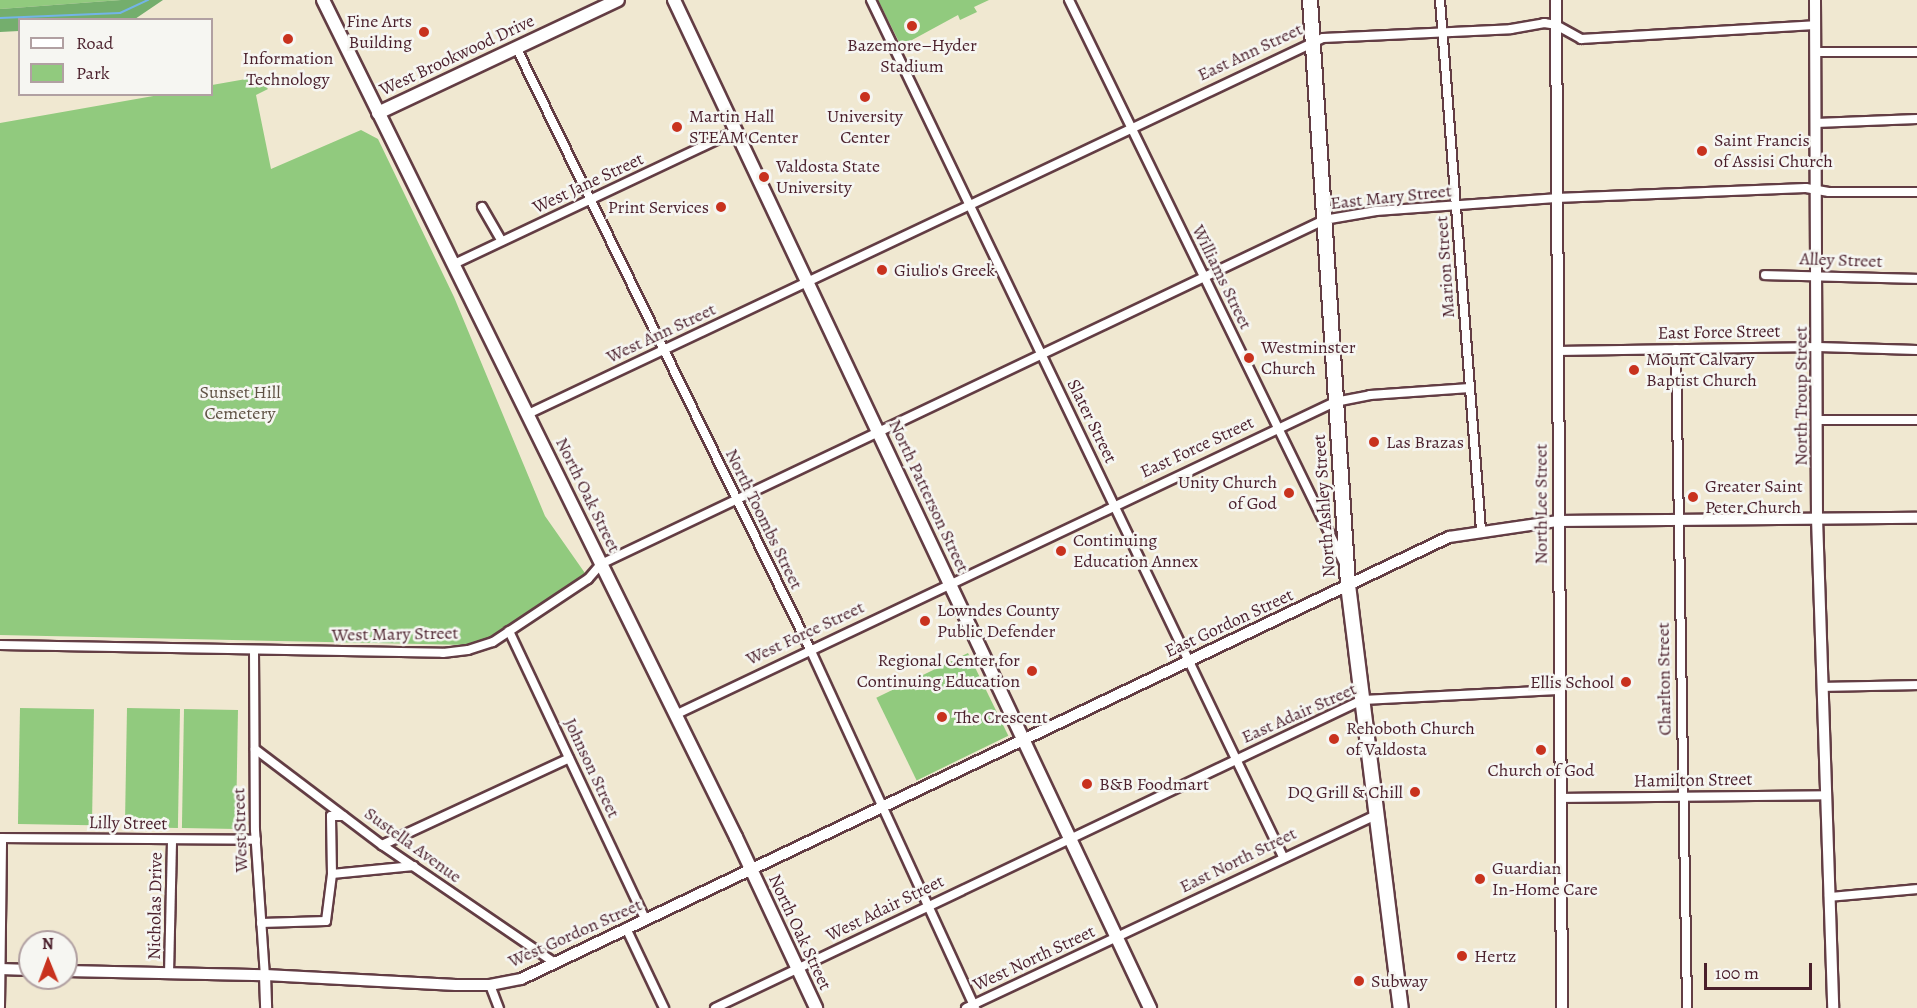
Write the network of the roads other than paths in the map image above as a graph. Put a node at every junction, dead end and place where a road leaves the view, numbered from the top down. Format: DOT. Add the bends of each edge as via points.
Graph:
graph roads {
  1 [pos="323,0"];
  2 [pos="618,0"];
  3 [pos="674,0"];
  4 [pos="871,0"];
  5 [pos="1069,0"];
  6 [pos="1310,0"];
  7 [pos="1440,0"];
  8 [pos="1556,0"];
  9 [pos="1815,0"];
  10 [pos="1556,24"];
  11 [pos="1815,25"];
  12 [pos="1442,30"];
  13 [pos="1312,41"];
  14 [pos="516,47"];
  15 [pos="1816,52"];
  16 [pos="1917,52"];
  17 [pos="378,113"];
  18 [pos="1917,119"];
  19 [pos="1816,123"];
  20 [pos="1131,126"];
  21 [pos="735,131"];
  22 [pos="1817,189"];
  23 [pos="1917,192"];
  24 [pos="1556,198"];
  25 [pos="590,201"];
  26 [pos="969,204"];
  27 [pos="1458,206"];
  28 [pos="482,207"];
  29 [pos="1324,220"];
  30 [pos="502,241"];
  31 [pos="454,264"];
  32 [pos="1765,275"];
  33 [pos="1818,276"];
  34 [pos="1204,279"];
  35 [pos="1917,279"];
  36 [pos="807,281"];
  37 [pos="1818,347"];
  38 [pos="665,349"];
  39 [pos="1676,349"];
  40 [pos="1917,350"];
  41 [pos="1557,351"];
  42 [pos="1042,355"];
  43 [pos="1470,388"];
  44 [pos="1335,402"];
  45 [pos="528,414"];
  46 [pos="1818,420"];
  47 [pos="1917,420"];
  48 [pos="1276,428"];
  49 [pos="879,432"];
  50 [pos="738,501"];
  51 [pos="1114,505"];
  52 [pos="1817,518"];
  53 [pos="1917,518"];
  54 [pos="1678,519"];
  55 [pos="1557,521"];
  56 [pos="1481,531"];
  57 [pos="601,564"];
  58 [pos="1346,568"];
  59 [pos="950,583"];
  60 [pos="1348,585"];
  61 [pos="508,631"];
  62 [pos="0,645"];
  63 [pos="810,649"];
  64 [pos="254,651"];
  65 [pos="1188,660"];
  66 [pos="1917,685"];
  67 [pos="1823,687"];
  68 [pos="1559,690"];
  69 [pos="1362,700"];
  70 [pos="675,715"];
  71 [pos="1023,739"];
  72 [pos="255,749"];
  73 [pos="569,758"];
  74 [pos="1236,760"];
  75 [pos="1826,795"];
  76 [pos="1684,797"];
  77 [pos="1560,798"];
  78 [pos="882,807"];
  79 [pos="1377,815"];
  80 [pos="343,816"];
  81 [pos="1,838"];
  82 [pos="1070,838"];
  83 [pos="172,840"];
  84 [pos="256,840"];
  85 [pos="382,845"];
  86 [pos="1283,857"];
  87 [pos="414,866"];
  88 [pos="751,870"];
  89 [pos="332,874"];
  90 [pos="1917,889"];
  91 [pos="1829,897"];
  92 [pos="929,906"];
  93 [pos="645,919"];
  94 [pos="261,923"];
  95 [pos="626,928"];
  96 [pos="1116,937"];
  97 [pos="555,963"];
  98 [pos="1,969"];
  99 [pos="797,969"];
  100 [pos="18,970"];
  101 [pos="78,971"];
  102 [pos="169,974"];
  103 [pos="265,975"];
  104 [pos="490,985"];
  105 [pos="0,1007"];
  106 [pos="972,1007"];
  107 [pos="266,1008"];
  108 [pos="499,1008"];
  109 [pos="664,1008"];
  110 [pos="715,1008"];
  111 [pos="816,1008"];
  112 [pos="1150,1008"];
  113 [pos="1401,1008"];
  114 [pos="1562,1008"];
  115 [pos="1686,1008"];
  116 [pos="1833,1008"];
  1 -- 17 [label="main road, North Oak Street"];
  2 -- 14 [label="main road, West Brookwood Drive"];
  3 -- 21 [label="main road, North Patterson Street"];
  4 -- 26 [label="street, Slater Street"];
  5 -- 20 [label="street, Williams Street"];
  6 -- 13 [label="main road, North Ashley Street"];
  7 -- 12 [label="street, Marion Street"];
  8 -- 10 [label="street, North Lee Street"];
  9 -- 11 [label="street, North Troup Street"];
  10 -- 11 [label="street" via="1581,39"];
  10 -- 12 [label="street, East Ann Street"];
  10 -- 24 [label="street, North Lee Street"];
  11 -- 15 [label="street, North Troup Street"];
  12 -- 13 [label="street, East Ann Street"];
  12 -- 27 [label="street, Marion Street"];
  13 -- 20 [label="street, East Ann Street"];
  13 -- 29 [label="main road, North Ashley Street"];
  14 -- 17 [label="main road, West Brookwood Drive"];
  14 -- 25 [label="street, North Toombs Street"];
  15 -- 16 [label="street"];
  15 -- 19 [label="street, North Troup Street"];
  17 -- 31 [label="main road, North Oak Street"];
  18 -- 19 [label="street"];
  19 -- 22 [label="street, North Troup Street"];
  20 -- 26 [label="street, East Ann Street"];
  20 -- 34 [label="street, Williams Street"];
  21 -- 25 [label="street, West Jane Street"];
  21 -- 36 [label="main road, North Patterson Street"];
  22 -- 23 [label="street, East Mary Street"];
  22 -- 24 [label="street, East Mary Street"];
  22 -- 33 [label="street, North Troup Street"];
  24 -- 27 [label="street, East Mary Street"];
  24 -- 41 [label="street, North Lee Street"];
  25 -- 30 [label="street, West Jane Street"];
  25 -- 38 [label="street, North Toombs Street"];
  26 -- 36 [label="street, East Ann Street"];
  26 -- 42 [label="street, Slater Street"];
  27 -- 29 [label="street, East Mary Street"];
  27 -- 43 [label="street, Marion Street"];
  28 -- 30 [label="street"];
  29 -- 34 [label="street, East Mary Street"];
  29 -- 44 [label="main road, North Ashley Street"];
  30 -- 31 [label="street, West Jane Street"];
  31 -- 45 [label="main road, North Oak Street"];
  32 -- 33 [label="street, Alley Street"];
  33 -- 35 [label="street, Alley Street"];
  33 -- 37 [label="street, North Troup Street"];
  34 -- 42 [label="street, East Mary Street"];
  34 -- 48 [label="street, Williams Street"];
  36 -- 38 [label="street, West Ann Street"];
  36 -- 49 [label="main road, North Patterson Street"];
  37 -- 39 [label="street, East Force Street"];
  37 -- 40 [label="street, East Force Street"];
  37 -- 46 [label="street, North Troup Street"];
  38 -- 45 [label="street, West Ann Street"];
  38 -- 50 [label="street, North Toombs Street"];
  39 -- 41 [label="street, East Force Street"];
  39 -- 54 [label="street, Charlton Street"];
  41 -- 55 [label="street, North Lee Street"];
  42 -- 49 [label="street, East Mary Street"];
  42 -- 51 [label="street, Slater Street"];
  43 -- 44 [label="street, East Force Street" via="1370,395"];
  43 -- 56 [label="street, Marion Street"];
  44 -- 48 [label="street, East Force Street"];
  44 -- 58 [label="main road, North Ashley Street"];
  45 -- 57 [label="main road, North Oak Street"];
  46 -- 47 [label="street"];
  46 -- 52 [label="street, North Troup Street"];
  48 -- 51 [label="street, East Force Street"];
  48 -- 58 [label="street, Williams Street"];
  49 -- 50 [label="street, West Mary Street"];
  49 -- 59 [label="main road, North Patterson Street"];
  50 -- 57 [label="street, West Mary Street"];
  50 -- 63 [label="street, North Toombs Street"];
  51 -- 59 [label="street, East Force Street"];
  51 -- 65 [label="street, Slater Street"];
  52 -- 53 [label="street, East Gordon Street"];
  52 -- 54 [label="street, East Gordon Street"];
  52 -- 67 [label="street, North Troup Street"];
  54 -- 55 [label="street, East Gordon Street"];
  54 -- 76 [label="street, Charlton Street"];
  55 -- 56 [label="street, East Gordon Street"];
  55 -- 68 [label="street, North Lee Street"];
  56 -- 60 [label="street, East Gordon Street" via="1449,537"];
  57 -- 61 [label="street, West Mary Street" via="588,579"];
  57 -- 70 [label="main road, North Oak Street"];
  58 -- 60 [label="main road, North Ashley Street"];
  59 -- 63 [label="street, West Force Street"];
  59 -- 71 [label="main road, North Patterson Street"];
  60 -- 65 [label="street, East Gordon Street"];
  60 -- 69 [label="main road, North Ashley Street"];
  61 -- 64 [label="street, West Mary Street" via="493,642 442,653"];
  61 -- 73 [label="street, Johnson Street"];
  62 -- 64 [label="street, West Mary Street"];
  63 -- 70 [label="street, West Force Street"];
  63 -- 78 [label="street, North Toombs Street"];
  64 -- 72 [label="street, West Street"];
  65 -- 71 [label="street, East Gordon Street"];
  65 -- 74 [label="street, Slater Street"];
  66 -- 67 [label="street"];
  67 -- 75 [label="street, North Troup Street"];
  68 -- 69 [label="street, East Adair Street"];
  68 -- 77 [label="street, North Lee Street"];
  69 -- 74 [label="street, East Adair Street"];
  69 -- 79 [label="main road, North Ashley Street"];
  70 -- 88 [label="main road, North Oak Street"];
  71 -- 78 [label="street, West Gordon Street"];
  71 -- 82 [label="main road, North Patterson Street"];
  72 -- 80 [label="street, Sustella Avenue"];
  72 -- 84 [label="street, West Street"];
  73 -- 85 [label="street"];
  73 -- 93 [label="street, Johnson Street"];
  74 -- 82 [label="street, East Adair Street"];
  74 -- 86 [label="street, Slater Street"];
  75 -- 76 [label="street, Hamilton Street"];
  75 -- 91 [label="street, North Troup Street"];
  76 -- 77 [label="street, Hamilton Street"];
  76 -- 115 [label="street, Charlton Street"];
  77 -- 114 [label="street, North Lee Street"];
  78 -- 88 [label="street, West Gordon Street"];
  78 -- 92 [label="street, North Toombs Street"];
  79 -- 86 [label="street, East North Street"];
  79 -- 113 [label="main road, North Ashley Street"];
  80 -- 85 [label="street, Sustella Avenue"];
  80 -- 89 [label="street" via="331,816"];
  81 -- 83 [label="street, Lilly Street"];
  81 -- 98 [label="street"];
  82 -- 92 [label="street, West Adair Street"];
  82 -- 96 [label="main road, North Patterson Street"];
  83 -- 84 [label="street, Lilly Street"];
  83 -- 102 [label="street, Nicholas Drive"];
  84 -- 94 [label="street, West Street"];
  85 -- 87 [label="street, Sustella Avenue"];
  86 -- 96 [label="street, East North Street"];
  87 -- 89 [label="street"];
  87 -- 97 [label="street, Sustella Avenue"];
  88 -- 93 [label="street, West Gordon Street"];
  88 -- 99 [label="main road, North Oak Street"];
  89 -- 94 [label="street" via="326,921"];
  90 -- 91 [label="street"];
  91 -- 116 [label="street, North Troup Street"];
  92 -- 99 [label="street, West Adair Street"];
  92 -- 106 [label="street, North Toombs Street"];
  93 -- 95 [label="street, West Gordon Street"];
  94 -- 103 [label="street, West Street"];
  95 -- 97 [label="street, West Gordon Street"];
  95 -- 109 [label="street"];
  96 -- 106 [label="street, West North Street"];
  96 -- 112 [label="main road, North Patterson Street"];
  97 -- 104 [label="street, West Gordon Street" via="520,979"];
  98 -- 100 [label="street"];
  98 -- 105 [label="street"];
  99 -- 110 [label="street, West Adair Street"];
  99 -- 111 [label="main road, North Oak Street"];
  101 -- 102 [label="street, West Gordon Street"];
  102 -- 103 [label="street, West Gordon Street"];
  103 -- 104 [label="street, West Gordon Street"];
  103 -- 107 [label="street, West Street"];
  104 -- 108 [label="street"];
}
